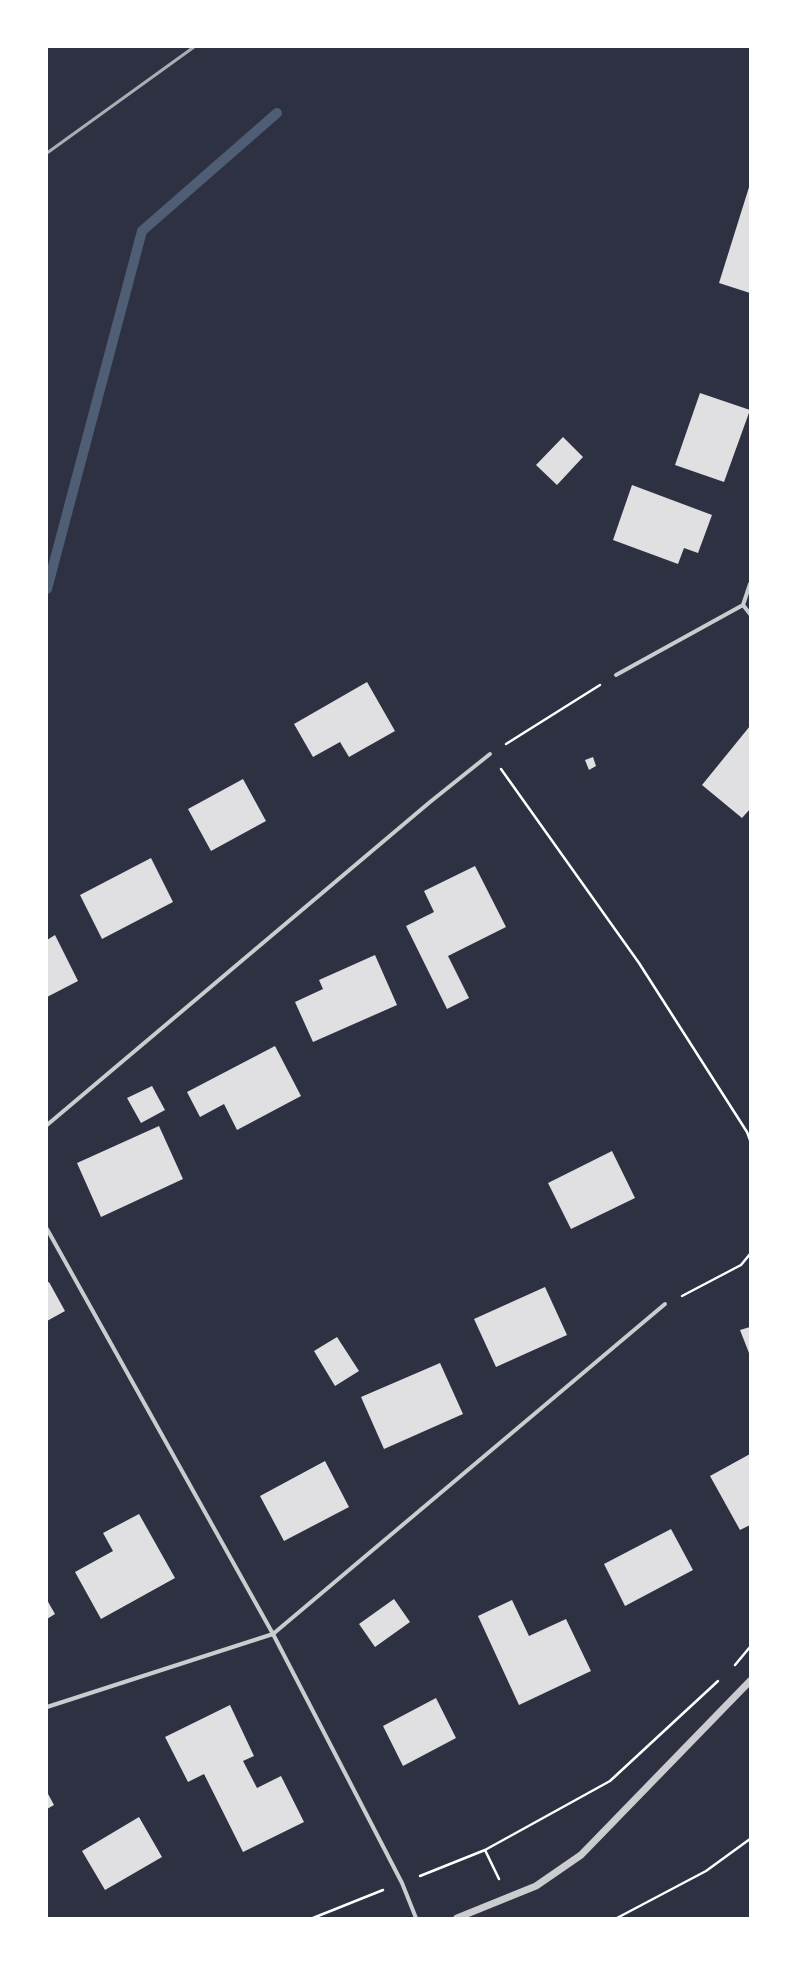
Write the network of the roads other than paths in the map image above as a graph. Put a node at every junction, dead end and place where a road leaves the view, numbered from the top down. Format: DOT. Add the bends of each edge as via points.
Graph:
graph roads {
  1 [pos="750,584"];
  2 [pos="742,605"];
  3 [pos="750,614"];
  4 [pos="616,675"];
  5 [pos="490,754"];
  6 [pos="47,1125"];
  7 [pos="47,1229"];
  8 [pos="665,1304"];
  9 [pos="273,1634"];
  10 [pos="750,1681"];
  11 [pos="47,1708"];
  12 [pos="416,1918"];
  13 [pos="458,1918"];
  1 -- 2 [label="street"];
  2 -- 3 [label="street"];
  2 -- 4 [label="street"];
  5 -- 6 [label="street"];
  7 -- 9 [label="street"];
  8 -- 9 [label="street"];
  9 -- 11 [label="street"];
  9 -- 12 [label="street" via="402,1883"];
  10 -- 13 [label="street" via="581,1855 536,1886"];
}
